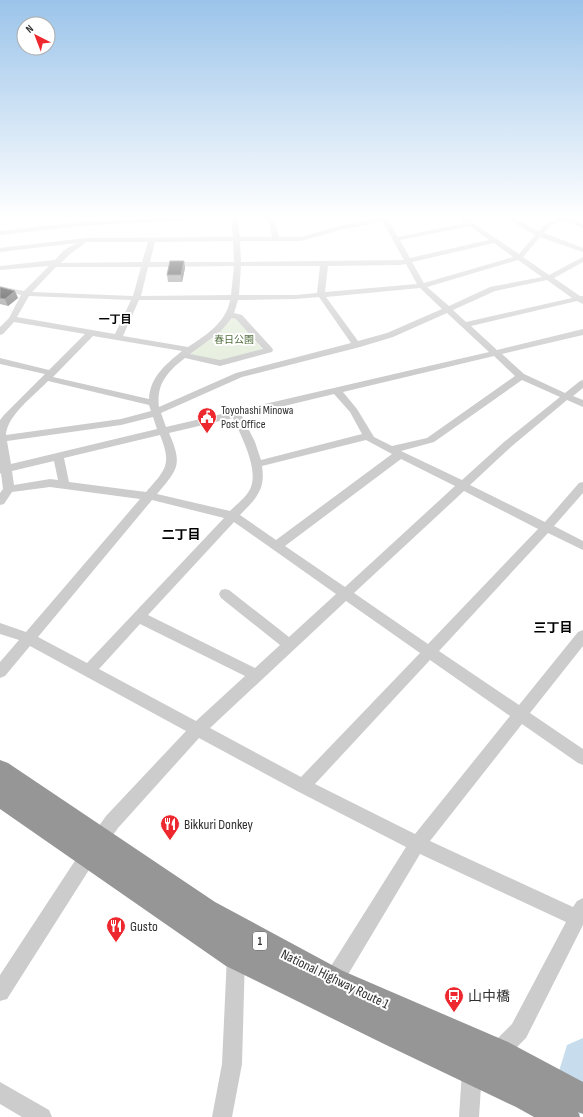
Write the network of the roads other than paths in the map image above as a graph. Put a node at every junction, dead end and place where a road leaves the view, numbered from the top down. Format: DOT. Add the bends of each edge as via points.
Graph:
graph roads {
  1 [pos="48,270"];
  2 [pos="144,270"];
  3 [pos="236,270"];
  4 [pos="323,270"];
  5 [pos="413,270"];
  6 [pos="476,270"];
  7 [pos="538,270"];
  8 [pos="563,270"];
  9 [pos="548,278"];
  10 [pos="422,286"];
  11 [pos="0,288"];
  12 [pos="26,294"];
  13 [pos="321,295"];
  14 [pos="235,297"];
  15 [pos="136,298"];
  16 [pos="581,299"];
  17 [pos="448,310"];
  18 [pos="230,315"];
  19 [pos="12,318"];
  20 [pos="464,325"];
  21 [pos="0,332"];
  22 [pos="92,332"];
  23 [pos="583,332"];
  24 [pos="118,337"];
  25 [pos="357,344"];
  26 [pos="269,350"];
  27 [pos="187,352"];
  28 [pos="495,353"];
  29 [pos="0,361"];
  30 [pos="281,364"];
  31 [pos="49,375"];
  32 [pos="521,376"];
  33 [pos="583,383"];
  34 [pos="336,390"];
  35 [pos="566,396"];
  36 [pos="583,404"];
  37 [pos="155,407"];
  38 [pos="236,414"];
  39 [pos="163,431"];
  40 [pos="368,436"];
  41 [pos="1,439"];
  42 [pos="395,452"];
  43 [pos="58,456"];
  44 [pos="258,464"];
  45 [pos="3,469"];
  46 [pos="64,485"];
  47 [pos="464,486"];
  48 [pos="583,486"];
  49 [pos="9,489"];
  50 [pos="151,496"];
  51 [pos="0,501"];
  52 [pos="232,516"];
  53 [pos="546,528"];
  54 [pos="276,546"];
  55 [pos="583,546"];
  56 [pos="225,594"];
  57 [pos="345,595"];
  58 [pos="139,617"];
  59 [pos="0,628"];
  60 [pos="583,636"];
  61 [pos="28,638"];
  62 [pos="290,646"];
  63 [pos="428,651"];
  64 [pos="88,671"];
  65 [pos="0,672"];
  66 [pos="256,675"];
  67 [pos="520,714"];
  68 [pos="197,730"];
  69 [pos="583,758"];
  70 [pos="0,771"];
  71 [pos="303,786"];
  72 [pos="0,795"];
  73 [pos="417,844"];
  74 [pos="94,848"];
  75 [pos="580,912"];
  76 [pos="236,956"];
  77 [pos="333,981"];
  78 [pos="0,992"];
  79 [pos="497,1053"];
  80 [pos="472,1071"];
  81 [pos="534,1085"];
  82 [pos="0,1092"];
  83 [pos="583,1099"];
  84 [pos="42,1117"];
  85 [pos="222,1117"];
  86 [pos="469,1117"];
  87 [pos="564,1117"];
  1 -- 12 [label="street"];
  2 -- 15 [label="street"];
  3 -- 14 [label="street"];
  4 -- 13 [label="street"];
  5 -- 10 [label="street"];
  6 -- 10 [label="street"];
  7 -- 9 [label="street"];
  8 -- 9 [label="street"];
  9 -- 16 [label="street"];
  9 -- 17 [label="street" via="493,289"];
  10 -- 13 [label="street"];
  10 -- 17 [label="street"];
  11 -- 12 [label="street"];
  12 -- 15 [label="street"];
  12 -- 19 [label="street"];
  13 -- 14 [label="street"];
  13 -- 25 [label="street"];
  14 -- 15 [label="street"];
  14 -- 18 [label="street"];
  15 -- 24 [label="street"];
  16 -- 20 [label="street"];
  17 -- 20 [label="street"];
  17 -- 25 [label="street" via="390,335"];
  18 -- 26 [label="street" via="239,317"];
  18 -- 27 [label="street" via="218,328"];
  19 -- 21 [label="street"];
  19 -- 22 [label="street"];
  20 -- 28 [label="street"];
  22 -- 24 [label="street"];
  22 -- 31 [label="street"];
  23 -- 28 [label="street"];
  24 -- 27 [label="street"];
  25 -- 30 [label="street"];
  26 -- 27 [label="street" via="220,363"];
  26 -- 30 [label="street"];
  27 -- 37 [label="street" via="165,370 160,378 153,393"];
  28 -- 32 [label="street"];
  28 -- 34 [label="street"];
  29 -- 31 [label="street"];
  30 -- 37 [label="street" via="228,379"];
  31 -- 37 [label="street"];
  31 -- 41 [label="street" via="7,417 1,428"];
  32 -- 35 [label="street"];
  32 -- 42 [label="street" via="430,440"];
  33 -- 35 [label="street"];
  34 -- 38 [label="street"];
  34 -- 40 [label="street" via="354,411"];
  35 -- 36 [label="street"];
  35 -- 47 [label="street" via="508,444"];
  37 -- 39 [label="street"];
  37 -- 41 [label="street" via="141,418"];
  38 -- 39 [label="street"];
  38 -- 44 [label="street"];
  39 -- 43 [label="street"];
  39 -- 50 [label="street" via="173,459 172,468"];
  40 -- 42 [label="street"];
  40 -- 44 [label="street"];
  41 -- 45 [label="street"];
  42 -- 47 [label="street"];
  42 -- 54 [label="street"];
  43 -- 45 [label="street"];
  43 -- 46 [label="street"];
  44 -- 52 [label="street" via="259,477 255,492"];
  45 -- 49 [label="street"];
  46 -- 49 [label="street" via="50,483"];
  46 -- 50 [label="street"];
  47 -- 53 [label="street"];
  47 -- 57 [label="street"];
  48 -- 53 [label="street"];
  49 -- 51 [label="street"];
  50 -- 52 [label="street"];
  50 -- 61 [label="street"];
  52 -- 54 [label="street"];
  52 -- 58 [label="street"];
  53 -- 55 [label="street"];
  53 -- 63 [label="street"];
  54 -- 57 [label="street"];
  56 -- 62 [label="street"];
  57 -- 62 [label="street"];
  57 -- 63 [label="street"];
  58 -- 64 [label="street"];
  58 -- 66 [label="street"];
  59 -- 61 [label="street"];
  60 -- 67 [label="street"];
  61 -- 64 [label="street"];
  61 -- 65 [label="street"];
  62 -- 66 [label="street"];
  63 -- 67 [label="street"];
  63 -- 71 [label="street"];
  64 -- 68 [label="street"];
  66 -- 68 [label="street"];
  67 -- 69 [label="street"];
  67 -- 73 [label="street"];
  68 -- 71 [label="street"];
  68 -- 74 [label="street" via="112,822"];
  70 -- 74 [label="highway, National Highway Route 1 / 1"];
  71 -- 73 [label="street"];
  72 -- 74 [label="highway, National Highway Route 1 / 1"];
  73 -- 75 [label="street"];
  73 -- 77 [label="street"];
  74 -- 76 [label="highway, National Highway Route 1 / 1"];
  74 -- 77 [label="highway, National Highway Route 1 / 1"];
  74 -- 78 [label="street"];
  75 -- 79 [label="street" via="519,1031"];
  76 -- 80 [label="highway, National Highway Route 1 / 1"];
  76 -- 85 [label="street" via="232,1064"];
  77 -- 79 [label="highway, National Highway Route 1 / 1"];
  79 -- 81 [label="highway, National Highway Route 1 / 1"];
  80 -- 81 [label="highway, National Highway Route 1 / 1"];
  80 -- 86 [label="street"];
  81 -- 83 [label="highway, National Highway Route 1 / 1"];
  81 -- 87 [label="highway, National Highway Route 1 / 1"];
  82 -- 84 [label="street"];
}
